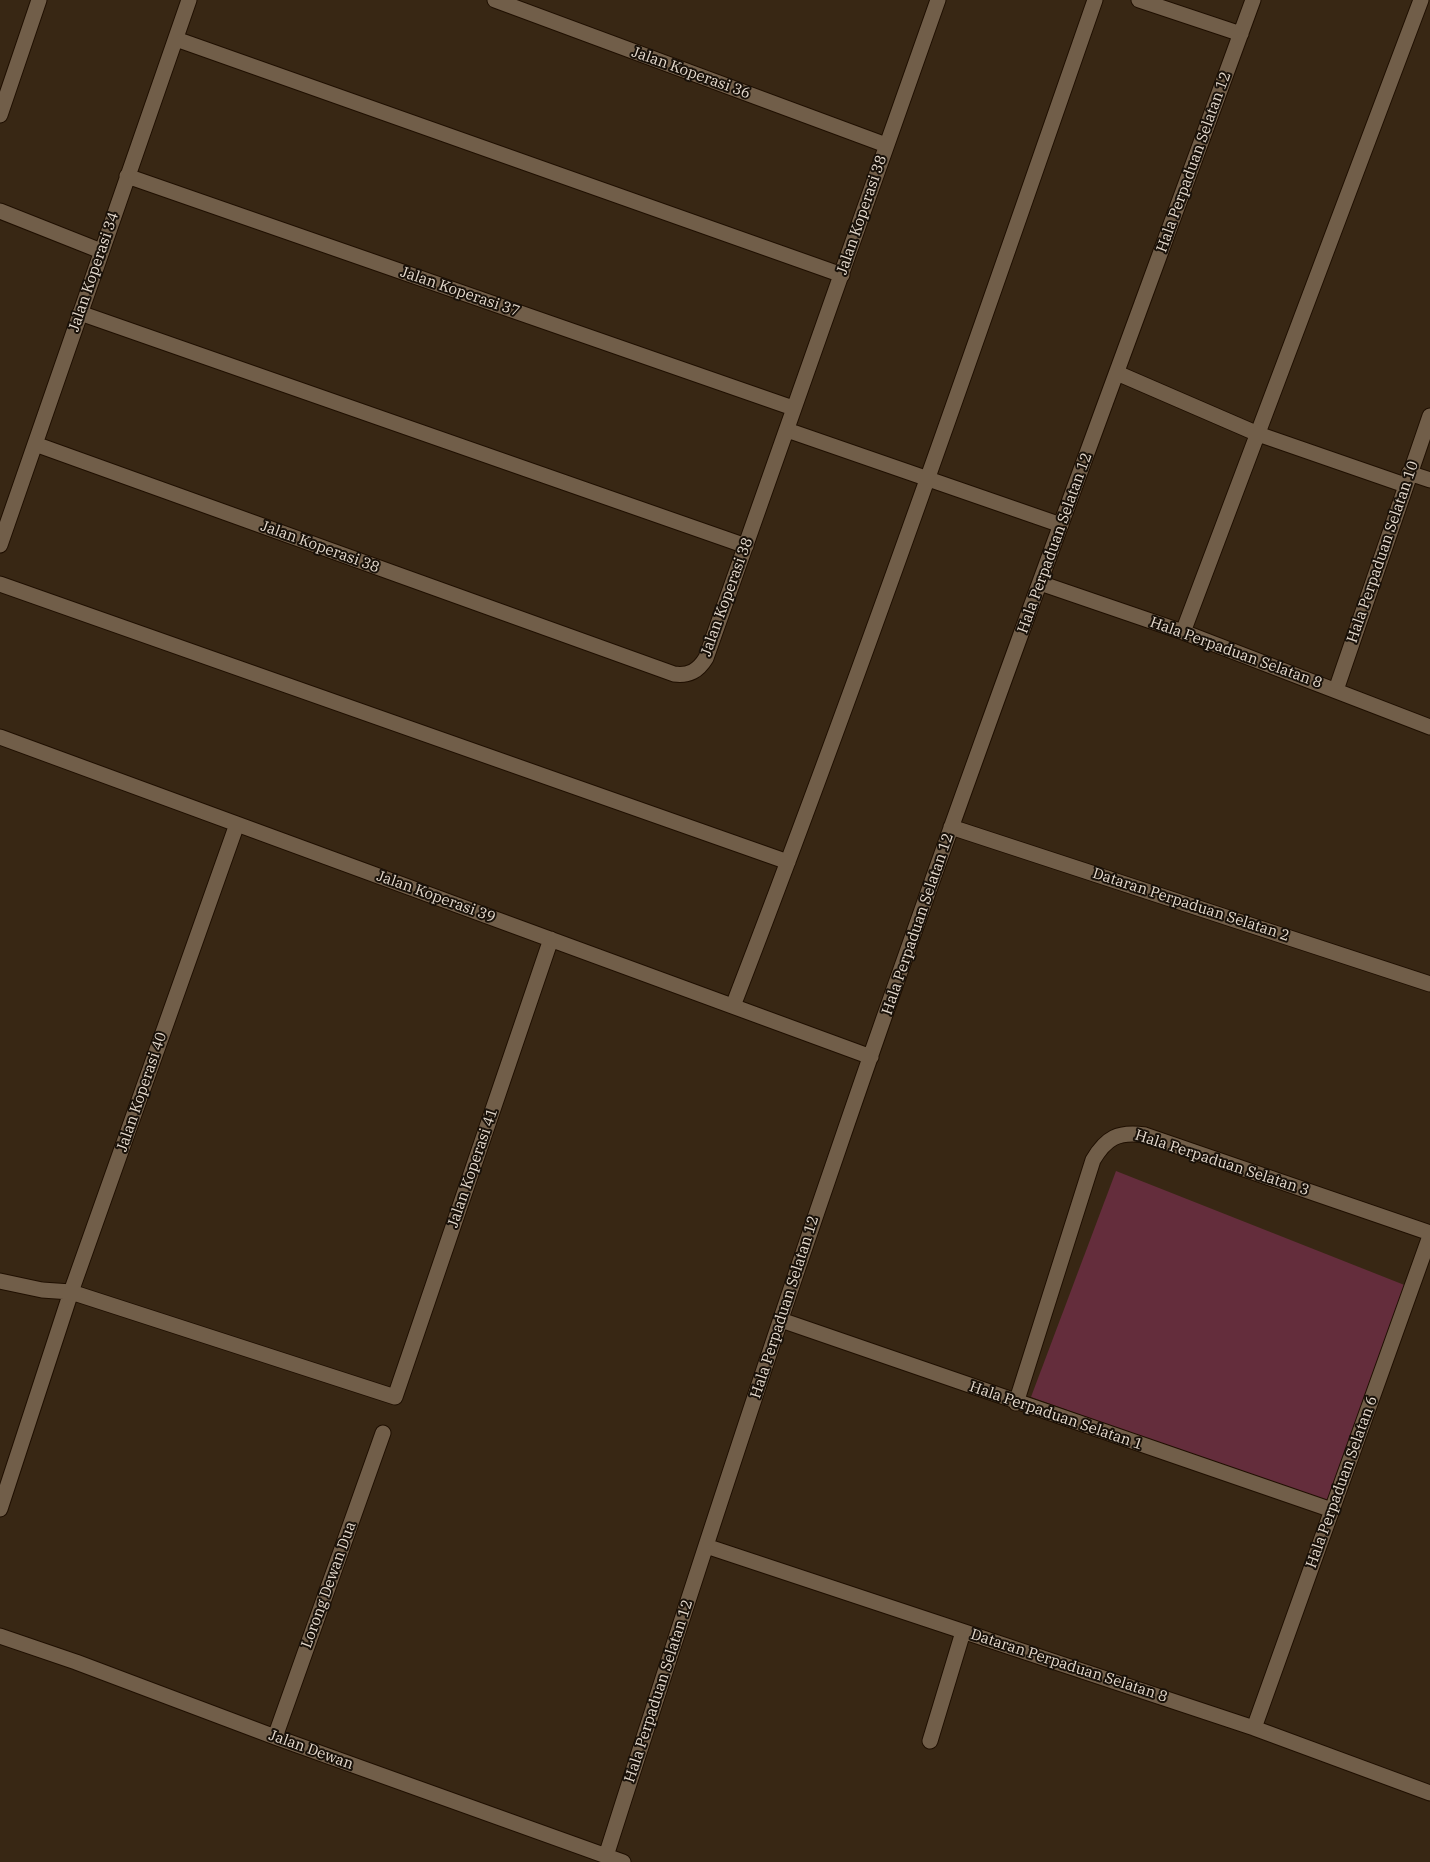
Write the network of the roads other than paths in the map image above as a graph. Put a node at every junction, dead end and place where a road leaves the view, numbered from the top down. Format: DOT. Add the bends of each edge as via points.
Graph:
graph roads {
  1 [pos="39,0"];
  2 [pos="189,0"];
  3 [pos="495,0"];
  4 [pos="936,0"];
  5 [pos="1095,0"];
  6 [pos="1139,0"];
  7 [pos="1253,0"];
  8 [pos="1421,0"];
  9 [pos="1241,34"];
  10 [pos="176,39"];
  11 [pos="0,115"];
  12 [pos="886,145"];
  13 [pos="128,176"];
  14 [pos="0,211"];
  15 [pos="101,251"];
  16 [pos="842,275"];
  17 [pos="80,313"];
  18 [pos="1117,372"];
  19 [pos="794,408"];
  20 [pos="1430,416"];
  21 [pos="787,430"];
  22 [pos="1258,434"];
  23 [pos="35,444"];
  24 [pos="1407,479"];
  25 [pos="928,480"];
  26 [pos="1430,480"];
  27 [pos="1061,525"];
  28 [pos="0,545"];
  29 [pos="746,546"];
  30 [pos="1040,583"];
  31 [pos="0,584"];
  32 [pos="1183,632"];
  33 [pos="1336,690"];
  34 [pos="1430,727"];
  35 [pos="0,736"];
  36 [pos="236,824"];
  37 [pos="951,827"];
  38 [pos="788,862"];
  39 [pos="551,939"];
  40 [pos="1430,984"];
  41 [pos="732,1006"];
  42 [pos="871,1057"];
  43 [pos="1430,1234"];
  44 [pos="0,1280"];
  45 [pos="71,1292"];
  46 [pos="781,1320"];
  47 [pos="1016,1403"];
  48 [pos="383,1433"];
  49 [pos="0,1509"];
  50 [pos="1332,1510"];
  51 [pos="706,1546"];
  52 [pos="964,1632"];
  53 [pos="0,1636"];
  54 [pos="1254,1728"];
  55 [pos="275,1736"];
  56 [pos="930,1741"];
  57 [pos="1430,1793"];
  58 [pos="606,1856"];
  59 [pos="623,1862"];
  1 -- 11 [label="street"];
  2 -- 10 [label="street, Jalan Koperasi 34"];
  3 -- 12 [label="street, Jalan Koperasi 36"];
  4 -- 12 [label="street, Jalan Koperasi 38"];
  5 -- 25 [label="street"];
  6 -- 9 [label="street"];
  7 -- 9 [label="street, Hala Perpaduan Selatan 12"];
  8 -- 22 [label="street"];
  9 -- 18 [label="street, Hala Perpaduan Selatan 12"];
  10 -- 13 [label="street, Jalan Koperasi 34"];
  10 -- 16 [label="street"];
  12 -- 16 [label="street, Jalan Koperasi 38"];
  13 -- 15 [label="street, Jalan Koperasi 34"];
  13 -- 19 [label="street, Jalan Koperasi 37"];
  14 -- 15 [label="street"];
  15 -- 17 [label="street, Jalan Koperasi 34"];
  16 -- 19 [label="street, Jalan Koperasi 38"];
  17 -- 23 [label="street, Jalan Koperasi 34"];
  17 -- 29 [label="street"];
  18 -- 22 [label="street"];
  18 -- 27 [label="street, Hala Perpaduan Selatan 12"];
  19 -- 21 [label="street, Jalan Koperasi 38"];
  20 -- 24 [label="street, Hala Perpaduan Selatan 10"];
  21 -- 25 [label="street"];
  21 -- 29 [label="street, Jalan Koperasi 38"];
  22 -- 24 [label="street"];
  22 -- 32 [label="street"];
  23 -- 28 [label="street, Jalan Koperasi 34"];
  23 -- 29 [label="street, Jalan Koperasi 38" via="674,674 684,675 701,667"];
  24 -- 26 [label="street"];
  24 -- 33 [label="street, Hala Perpaduan Selatan 10"];
  25 -- 27 [label="street"];
  25 -- 38 [label="street"];
  27 -- 30 [label="street, Hala Perpaduan Selatan 12"];
  30 -- 32 [label="street, Hala Perpaduan Selatan 8"];
  30 -- 37 [label="street, Hala Perpaduan Selatan 12"];
  31 -- 38 [label="street"];
  32 -- 33 [label="street, Hala Perpaduan Selatan 8"];
  33 -- 34 [label="street, Hala Perpaduan Selatan 8"];
  35 -- 36 [label="street, Jalan Koperasi 39"];
  36 -- 39 [label="street, Jalan Koperasi 39"];
  36 -- 45 [label="street, Jalan Koperasi 40"];
  37 -- 40 [label="street, Dataran Perpaduan Selatan 2"];
  37 -- 42 [label="street, Hala Perpaduan Selatan 12"];
  38 -- 41 [label="street"];
  39 -- 41 [label="street, Jalan Koperasi 39"];
  39 -- 45 [label="street, Jalan Koperasi 41" via="395,1397"];
  41 -- 42 [label="street, Jalan Koperasi 39"];
  42 -- 46 [label="street, Hala Perpaduan Selatan 12"];
  43 -- 47 [label="street, Hala Perpaduan Selatan 3" via="1144,1135 1129,1132 1114,1137 1101,1146 1093,1160"];
  43 -- 50 [label="street, Hala Perpaduan Selatan 6"];
  44 -- 45 [label="street" via="42,1290"];
  45 -- 49 [label="street, Jalan Koperasi 40"];
  46 -- 47 [label="street, Hala Perpaduan Selatan 1"];
  46 -- 51 [label="street, Hala Perpaduan Selatan 12"];
  47 -- 50 [label="street, Hala Perpaduan Selatan 1"];
  48 -- 55 [label="street, Lorong Dewan Dua"];
  50 -- 54 [label="street, Hala Perpaduan Selatan 6"];
  51 -- 52 [label="street, Dataran Perpaduan Selatan 8"];
  51 -- 58 [label="street, Hala Perpaduan Selatan 12"];
  52 -- 54 [label="street, Dataran Perpaduan Selatan 8"];
  52 -- 56 [label="street"];
  53 -- 55 [label="street, Jalan Dewan"];
  54 -- 57 [label="street, Dataran Perpaduan Selatan 8"];
  55 -- 58 [label="street, Jalan Dewan"];
  58 -- 59 [label="street, Jalan Dewan"];
}
